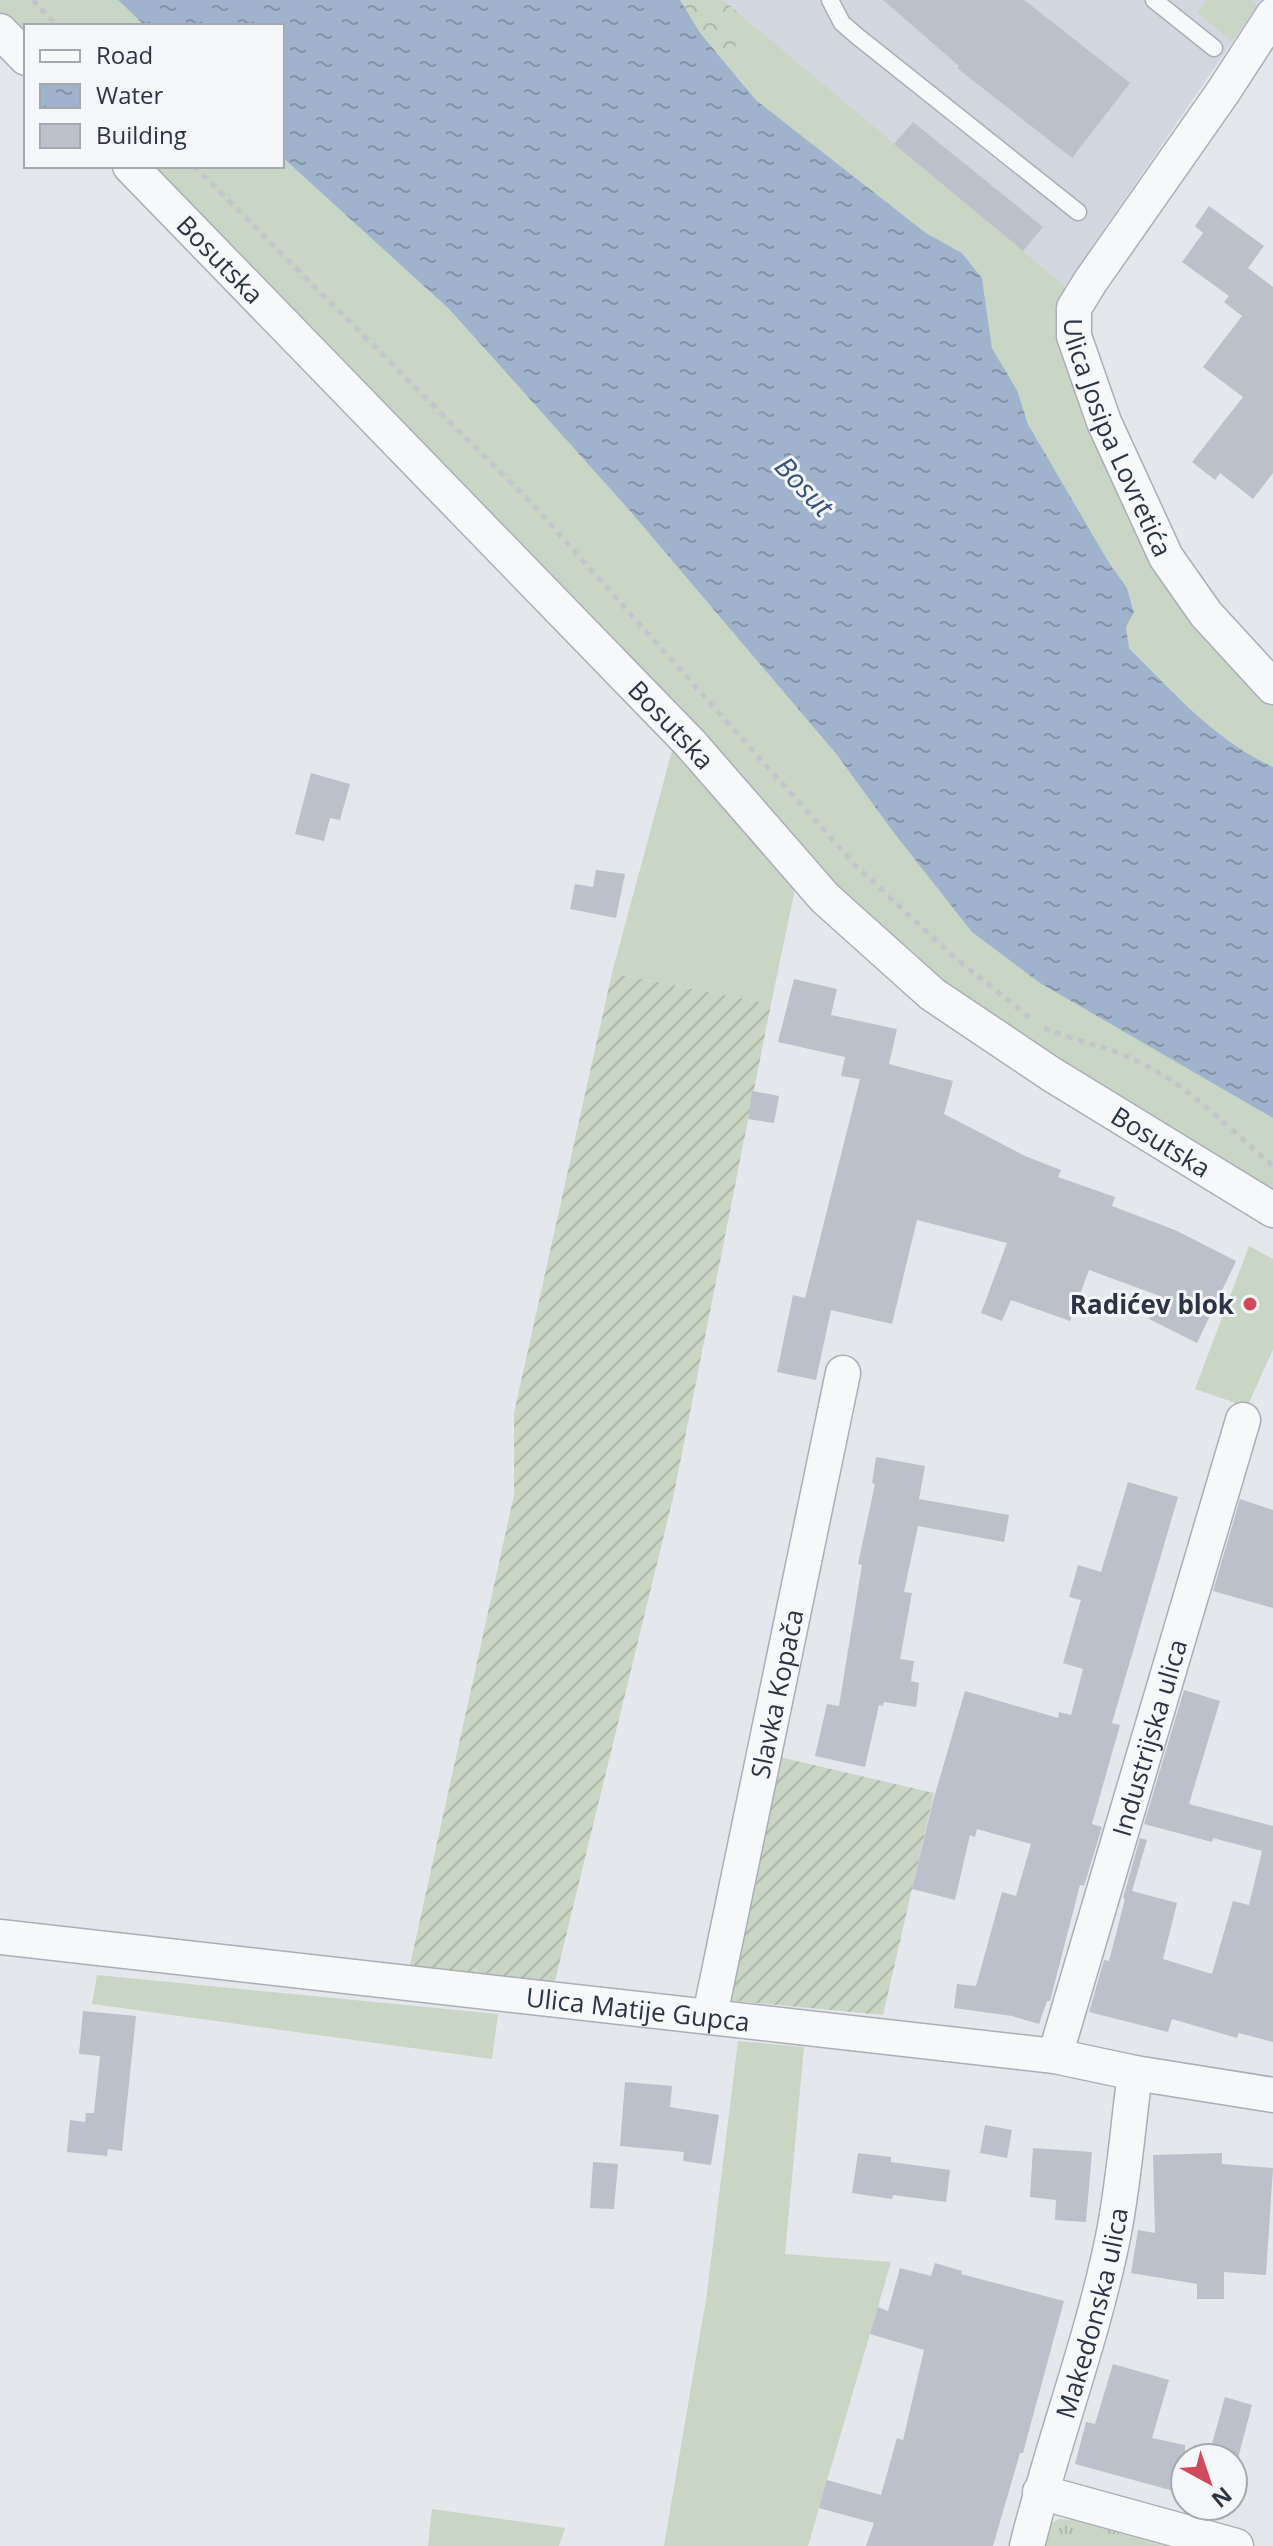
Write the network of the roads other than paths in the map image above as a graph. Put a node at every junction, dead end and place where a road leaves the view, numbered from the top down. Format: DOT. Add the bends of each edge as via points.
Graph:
graph roads {
  1 [pos="830,0"];
  2 [pos="1154,0"];
  3 [pos="1273,15"];
  4 [pos="0,31"];
  5 [pos="1214,48"];
  6 [pos="24,56"];
  7 [pos="132,168"];
  8 [pos="1078,212"];
  9 [pos="1273,687"];
  10 [pos="1273,1210"];
  11 [pos="843,1373"];
  12 [pos="1243,1420"];
  13 [pos="0,1937"];
  14 [pos="710,2015"];
  15 [pos="1055,2056"];
  16 [pos="1135,2073"];
  17 [pos="1273,2095"];
  18 [pos="1040,2492"];
  19 [pos="1027,2546"];
  20 [pos="1236,2546"];
  1 -- 8 [label="lane" via="842,23 857,36"];
  2 -- 5 [label="lane"];
  3 -- 9 [label="street, Ulica Josipa Lovretića" via="1090,282 1074,308 1074,336 1104,422 1166,557 1206,614"];
  4 -- 6 [label="street"];
  7 -- 10 [label="street, Bosutska" via="690,743 825,898 932,994"];
  11 -- 14 [label="street, Slavka Kopača"];
  12 -- 15 [label="street, Industrijska ulica"];
  13 -- 14 [label="street, Ulica Matije Gupca"];
  14 -- 15 [label="street, Ulica Matije Gupca"];
  15 -- 16 [label="street, Ulica Matije Gupca"];
  16 -- 17 [label="street, Ulica Matije Gupca"];
  16 -- 18 [label="street, Makedonska ulica" via="1114,2232"];
  18 -- 19 [label="street, Makedonska ulica"];
  18 -- 20 [label="street"];
}
